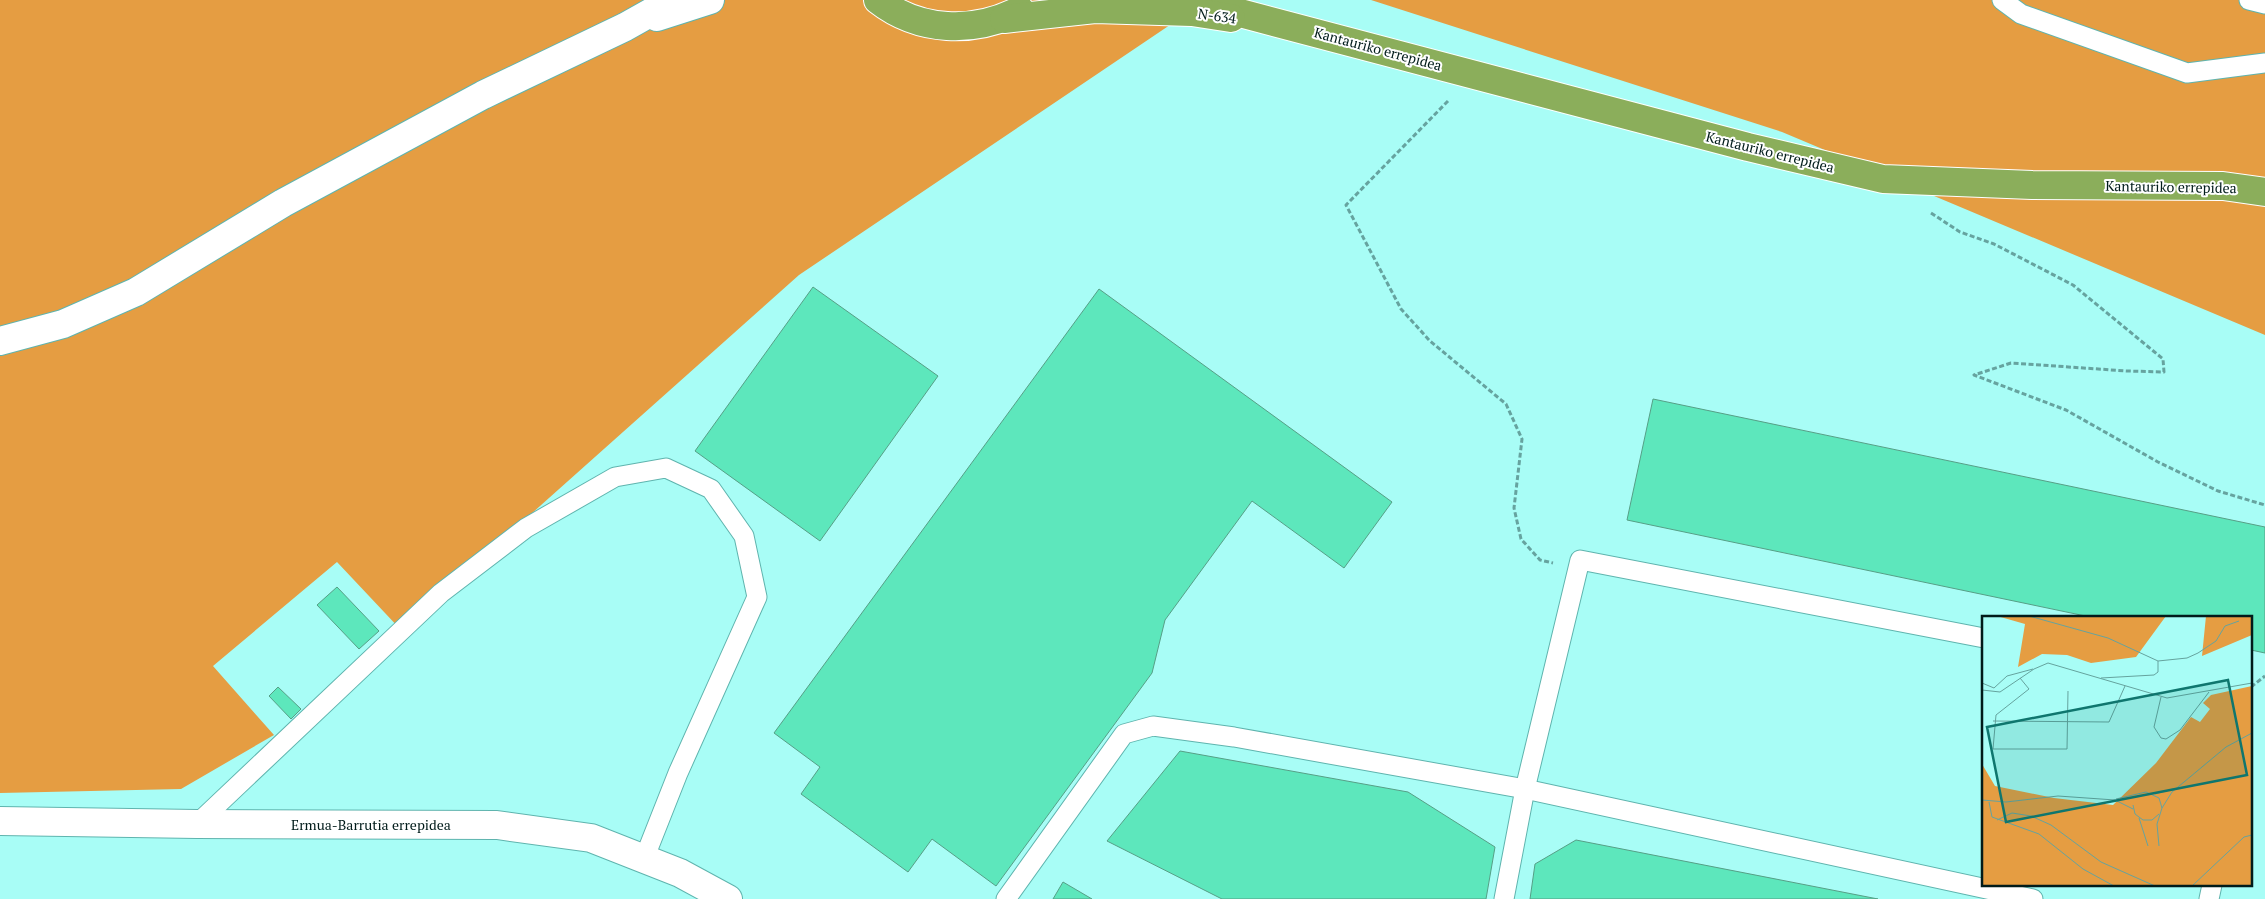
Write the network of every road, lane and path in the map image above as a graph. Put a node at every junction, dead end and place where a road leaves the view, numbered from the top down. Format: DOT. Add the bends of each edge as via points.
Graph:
graph roads {
  1 [pos="673,0"];
  2 [pos="710,0"];
  3 [pos="878,0"];
  4 [pos="1037,0"];
  5 [pos="1209,0"];
  6 [pos="2002,0"];
  7 [pos="2249,0"];
  8 [pos="2265,4"];
  9 [pos="1004,19"];
  10 [pos="1288,25"];
  11 [pos="625,27"];
  12 [pos="2265,63"];
  13 [pos="1474,74"];
  14 [pos="2265,192"];
  15 [pos="1929,211"];
  16 [pos="0,341"];
  17 [pos="2265,505"];
  18 [pos="1578,569"];
  19 [pos="1982,638"];
  20 [pos="2265,676"];
  21 [pos="2252,686"];
  22 [pos="1524,789"];
  23 [pos="0,822"];
  24 [pos="197,824"];
  25 [pos="644,859"];
  26 [pos="2212,886"];
  27 [pos="728,899"];
  28 [pos="1006,899"];
  29 [pos="1504,899"];
  30 [pos="2033,899"];
  31 [pos="2209,899"];
  1 -- 11 [label="street"];
  2 -- 11 [label="street"];
  3 -- 9 [label="highway" via="916,21 945,26 975,26"];
  4 -- 9 [label="highway"];
  5 -- 10 [label="highway, N-634" via="1240,14"];
  6 -- 12 [label="lane" via="2021,14 2187,73"];
  7 -- 8 [label="lane"];
  9 -- 10 [label="highway, N-634" via="1095,9 1192,12"];
  10 -- 13 [label="highway, Kantauriko errepidea"];
  11 -- 16 [label="street" via="483,95 283,203 136,292 63,324"];
  13 -- 14 [label="highway, Kantauriko errepidea" via="1748,147 1883,179 2032,185 2223,186"];
  13 -- 18 [label="path" via="1346,204 1401,309 1430,341 1506,404 1522,438 1514,508 1521,539 1540,560"];
  15 -- 17 [label="path" via="1960,232 1994,244 2073,284 2163,359 2164,372 2012,363 1974,376 2066,410 2158,462 2218,491"];
  18 -- 19 [label="lane" via="1580,560"];
  18 -- 22 [label="lane"];
  20 -- 21 [label="path"];
  22 -- 28 [label="lane" via="1234,737 1153,726 1124,734"];
  22 -- 29 [label="lane"];
  22 -- 30 [label="lane"];
  23 -- 24 [label="street, Ermua-Barrutia errepidea"];
  24 -- 25 [label="street, Ermua-Barrutia errepidea" via="497,825 591,838"];
  24 -- 25 [label="lane" via="441,593 503,545 526,528 615,477 666,468 711,489 717,497 744,536 757,597 678,773"];
  25 -- 27 [label="street, Ermua-Barrutia errepidea" via="680,873"];
  26 -- 31 [label="lane"];
}
